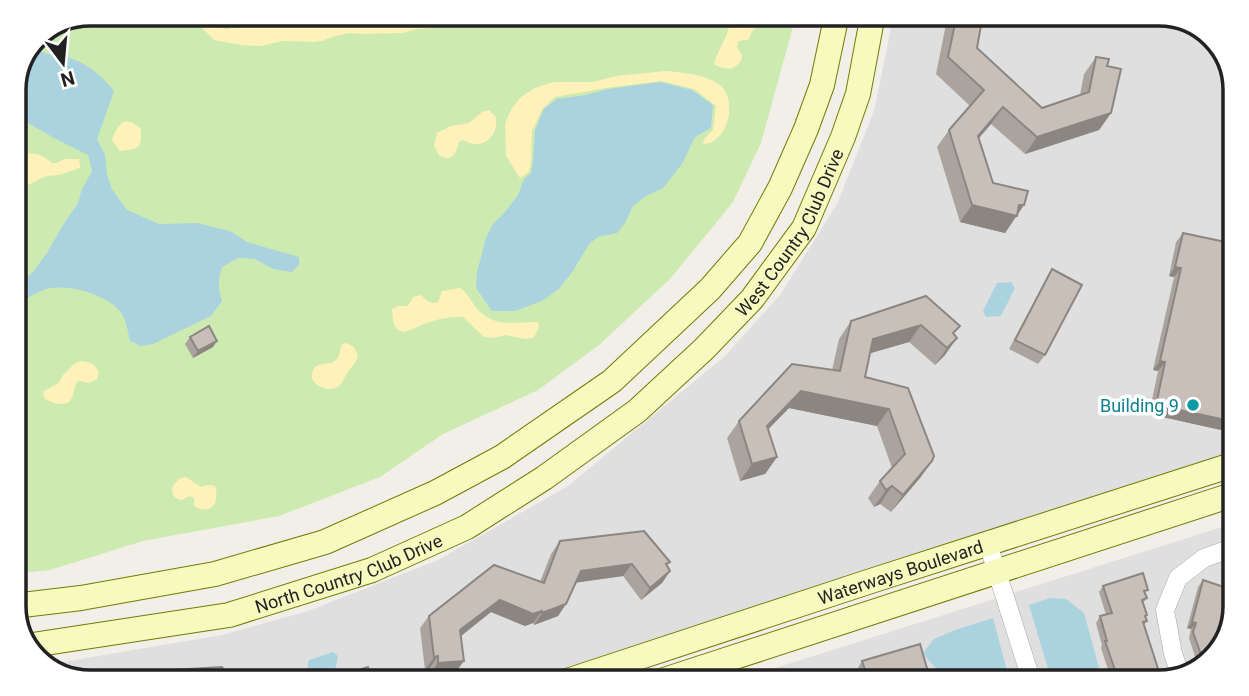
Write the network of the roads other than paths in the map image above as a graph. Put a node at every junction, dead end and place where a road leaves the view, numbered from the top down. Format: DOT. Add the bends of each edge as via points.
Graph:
graph roads {
  1 [pos="834,26"];
  2 [pos="871,26"];
  3 [pos="611,381"];
  4 [pos="637,411"];
  5 [pos="1223,468"];
  6 [pos="1223,498"];
  7 [pos="988,544"];
  8 [pos="1223,551"];
  9 [pos="997,572"];
  10 [pos="26,605"];
  11 [pos="39,644"];
  12 [pos="1178,667"];
  13 [pos="601,670"];
  14 [pos="695,670"];
  15 [pos="1028,670"];
  1 -- 3 [label="street, West Country Club Drive" via="822,85 806,129 750,243 710,289"];
  2 -- 4 [label="street, West Country Club Drive" via="858,94 804,228 752,299"];
  3 -- 10 [label="street, North Country Club Drive" via="502,457 325,542 215,574"];
  4 -- 11 [label="street, North Country Club Drive" via="467,527 372,570 229,615"];
  5 -- 7 [label="street, Waterways Boulevard"];
  6 -- 9 [label="street, Waterways Boulevard"];
  7 -- 9 [label="street"];
  7 -- 13 [label="street, Waterways Boulevard"];
  8 -- 12 [label="street" via="1204,558 1178,578 1165,610"];
  9 -- 14 [label="street, Waterways Boulevard"];
  9 -- 15 [label="street"];
}
